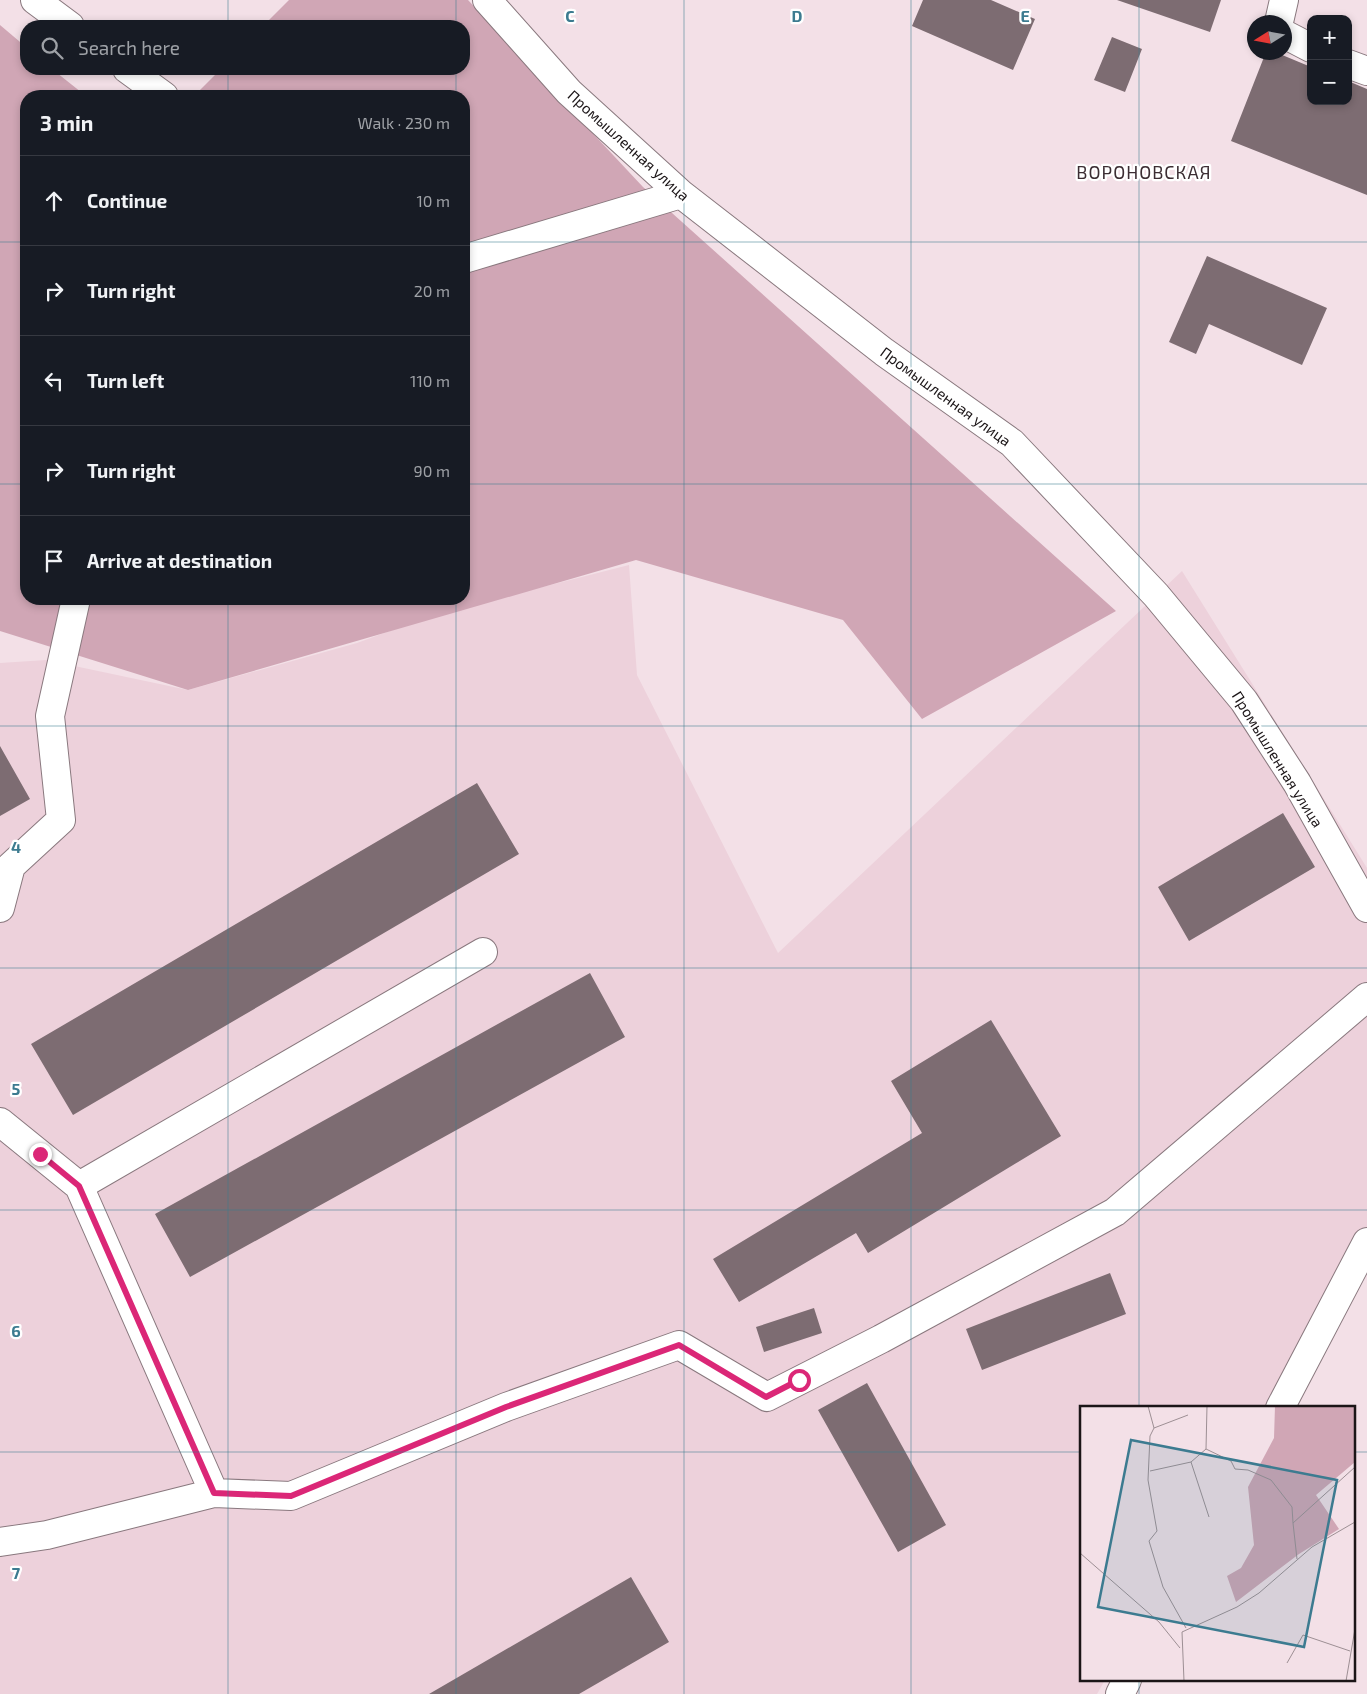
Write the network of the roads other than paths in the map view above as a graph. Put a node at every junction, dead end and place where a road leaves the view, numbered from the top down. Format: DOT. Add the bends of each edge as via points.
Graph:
graph roads {
  1 [pos="35,0"];
  2 [pos="487,0"];
  3 [pos="1284,0"];
  4 [pos="1281,15"];
  5 [pos="62,20"];
  6 [pos="1292,38"];
  7 [pos="1307,46"];
  8 [pos="1352,65"];
  9 [pos="1367,71"];
  10 [pos="135,75"];
  11 [pos="156,90"];
  12 [pos="681,194"];
  13 [pos="470,257"];
  14 [pos="75,605"];
  15 [pos="0,908"];
  16 [pos="1367,908"];
  17 [pos="483,952"];
  18 [pos="1367,997"];
  19 [pos="0,1122"];
  20 [pos="79,1186"];
  21 [pos="1367,1242"];
  22 [pos="1281,1406"];
  23 [pos="214,1493"];
  24 [pos="0,1542"];
  25 [pos="1126,1682"];
  26 [pos="1120,1694"];
  1 -- 5 [label="street"];
  2 -- 12 [label="street, Промышленная улица" via="569,92"];
  3 -- 4 [label="street"];
  6 -- 7 [label="street"];
  8 -- 9 [label="street"];
  10 -- 11 [label="street"];
  12 -- 13 [label="street"];
  12 -- 16 [label="street, Промышленная улица" via="884,352 1012,443 1156,595 1244,701 1297,783"];
  14 -- 15 [label="street" via="50,716 62,820 12,866"];
  17 -- 20 [label="street"];
  18 -- 23 [label="street" via="1115,1212 881,1339 766,1397 679,1345 506,1407 291,1496"];
  19 -- 20 [label="street"];
  20 -- 23 [label="street"];
  21 -- 22 [label="street"];
  23 -- 24 [label="street" via="46,1535"];
  25 -- 26 [label="street"];
}
